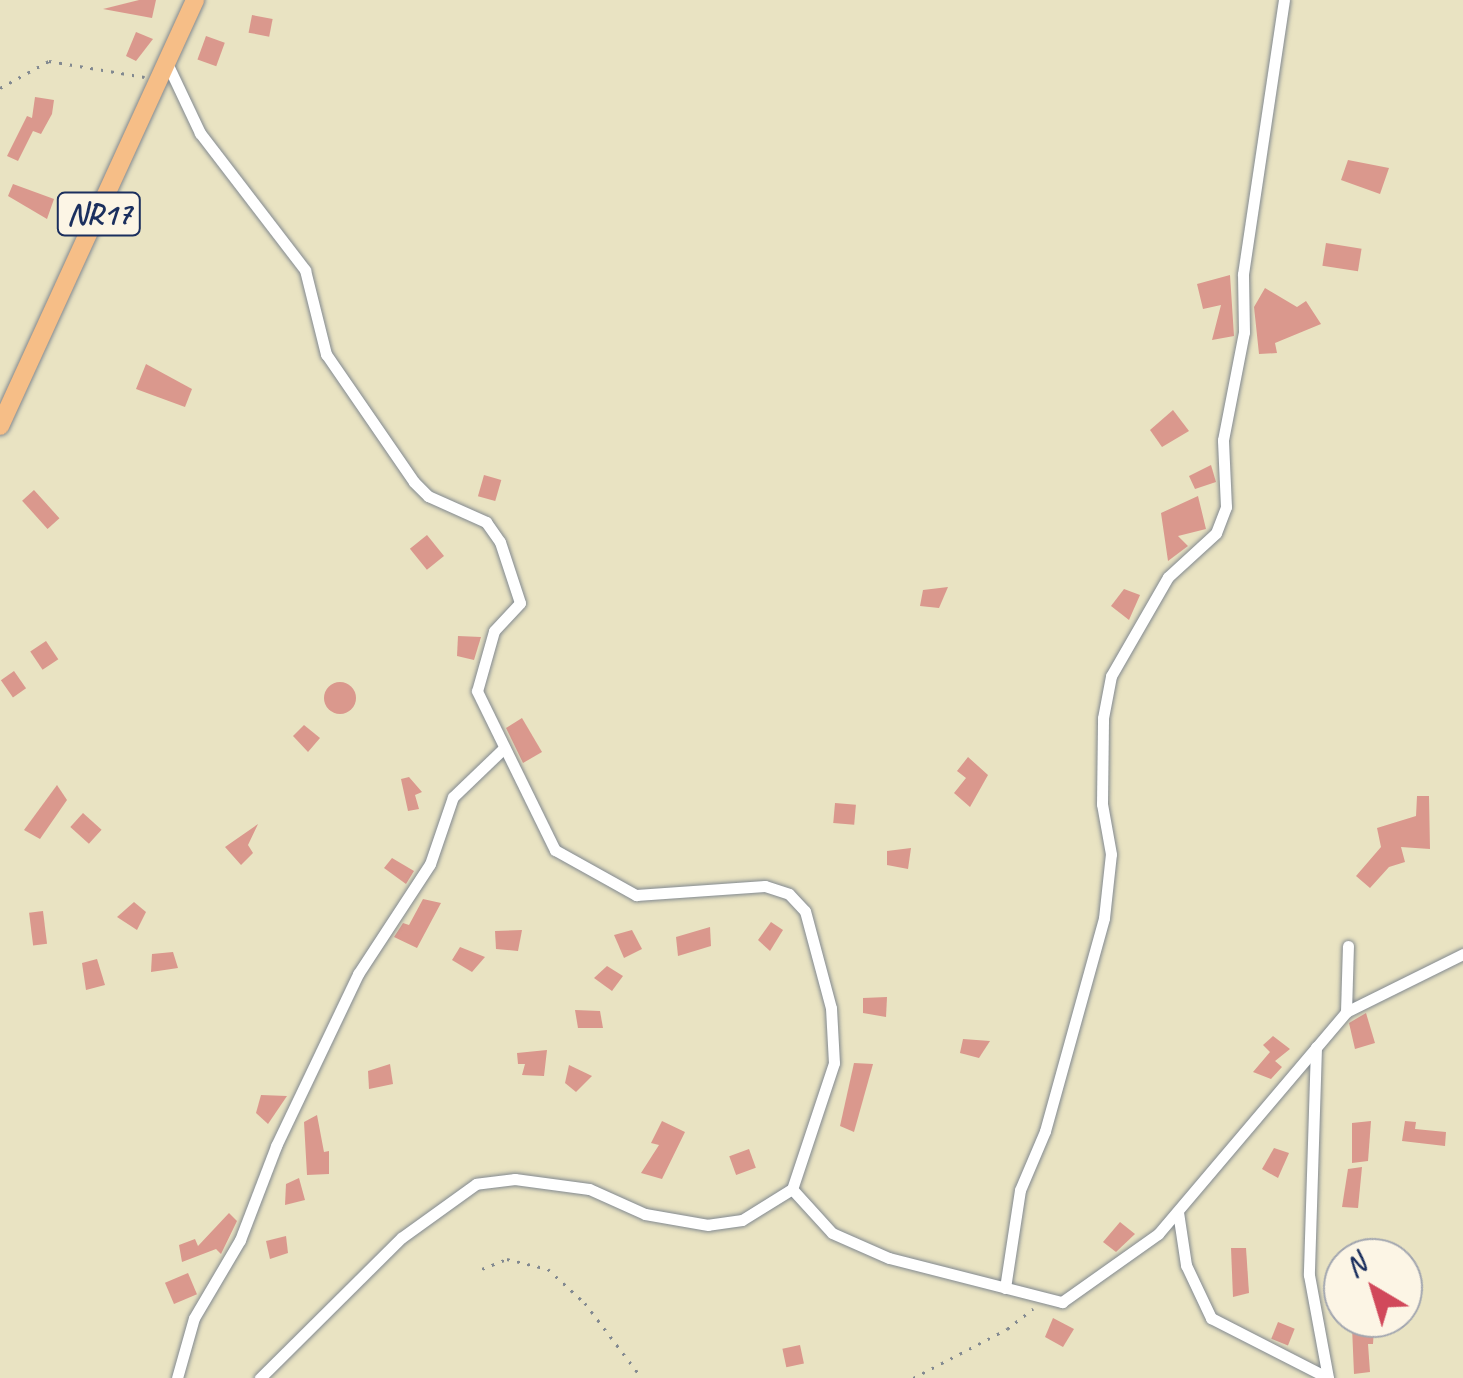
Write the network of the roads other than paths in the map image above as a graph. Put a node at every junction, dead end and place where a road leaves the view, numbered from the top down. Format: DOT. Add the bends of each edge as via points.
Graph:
graph roads {
  1 [pos="194,0"];
  2 [pos="1284,0"];
  3 [pos="162,70"];
  4 [pos="0,426"];
  5 [pos="504,748"];
  6 [pos="1348,946"];
  7 [pos="1463,954"];
  8 [pos="1346,1012"];
  9 [pos="1316,1048"];
  10 [pos="792,1189"];
  11 [pos="1178,1212"];
  12 [pos="1006,1288"];
  13 [pos="177,1378"];
  14 [pos="260,1378"];
  15 [pos="1328,1378"];
  1 -- 3 [label="main road, NR17"];
  2 -- 12 [label="street" via="1243,274 1242,350 1223,440 1226,507 1216,533 1168,576 1111,676 1103,718 1102,804 1110,854 1104,918 1045,1131 1020,1190"];
  3 -- 4 [label="main road, NR17"];
  3 -- 5 [label="street" via="200,133 305,270 326,354 414,482 428,496 486,522 500,542 520,602 494,631 477,678"];
  5 -- 10 [label="street" via="543,832 577,866 636,896 765,886 790,894 805,911 832,1008 834,1063"];
  5 -- 13 [label="street" via="453,797 430,864 358,974 276,1146 240,1240 194,1318"];
  6 -- 8 [label="street"];
  7 -- 8 [label="street"];
  8 -- 9 [label="street"];
  9 -- 11 [label="street"];
  9 -- 15 [label="street" via="1308,1275"];
  10 -- 12 [label="street" via="832,1233 889,1258"];
  10 -- 14 [label="street" via="742,1220 708,1225 645,1214 588,1188 515,1178 476,1184 402,1238"];
  11 -- 12 [label="street" via="1123,1263 1062,1302"];
  11 -- 15 [label="street" via="1186,1265 1211,1318"];
}
